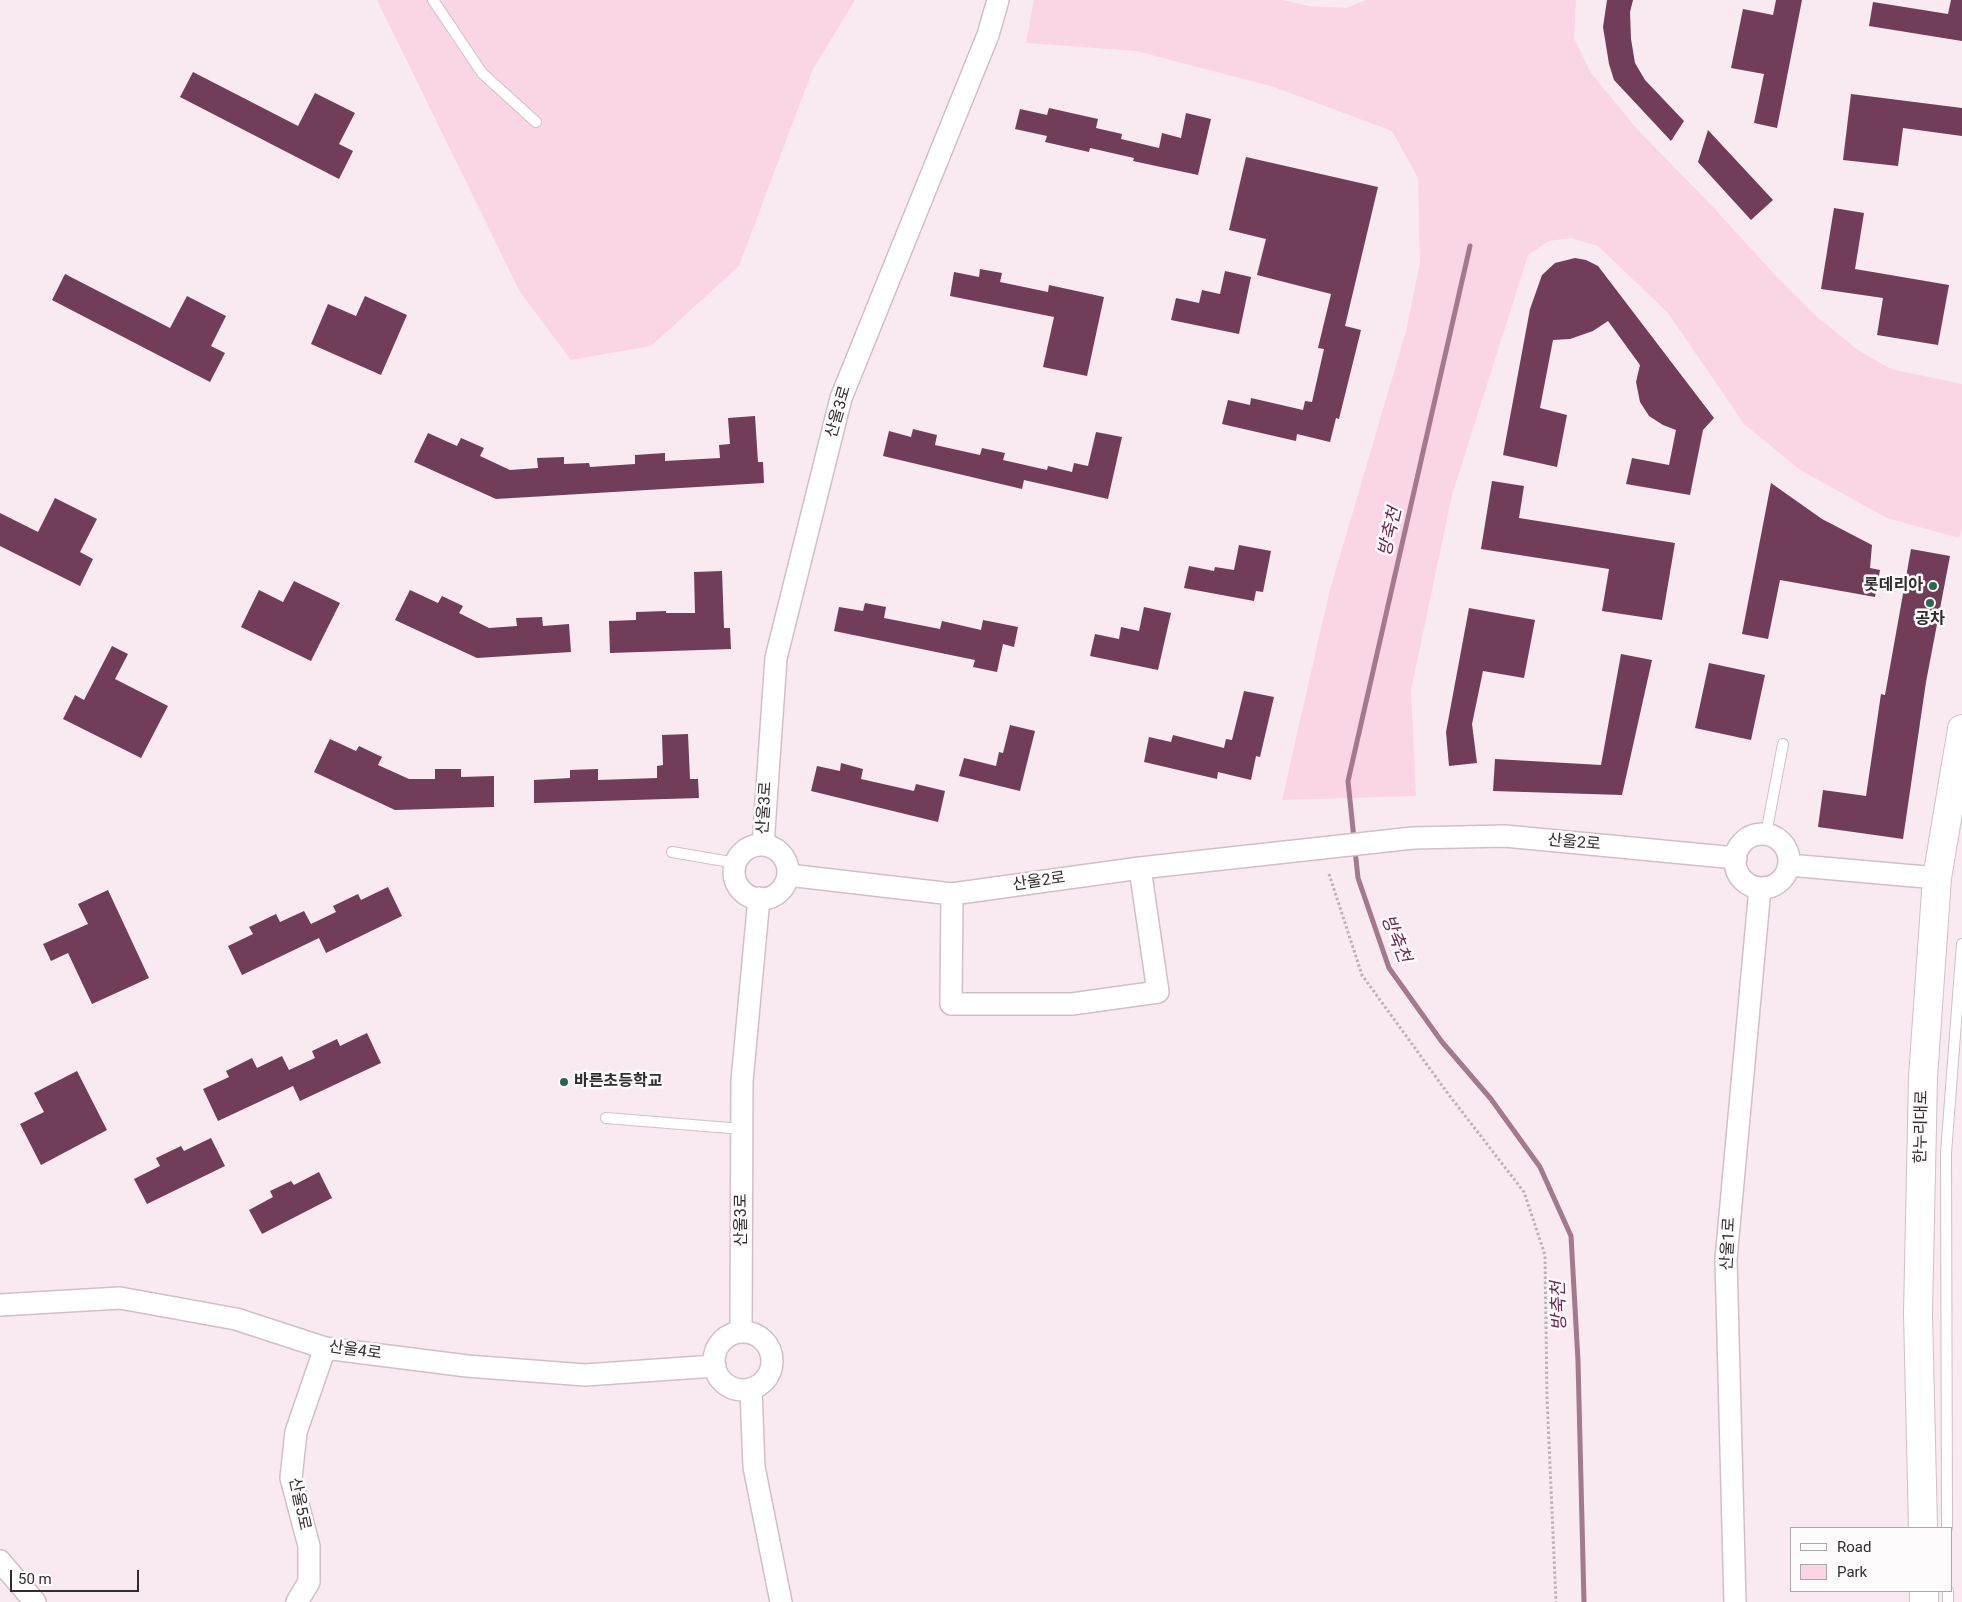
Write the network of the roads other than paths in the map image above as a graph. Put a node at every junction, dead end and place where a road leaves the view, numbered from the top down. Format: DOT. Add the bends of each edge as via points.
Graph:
graph roads {
  1 [pos="433,0"];
  2 [pos="998,0"];
  3 [pos="536,122"];
  4 [pos="1962,729"];
  5 [pos="1783,744"];
  6 [pos="1766,834"];
  7 [pos="762,845"];
  8 [pos="672,852"];
  9 [pos="1736,858"];
  10 [pos="736,863"];
  11 [pos="1789,865"];
  12 [pos="1140,868"];
  13 [pos="788,875"];
  14 [pos="1937,878"];
  15 [pos="1760,888"];
  16 [pos="952,894"];
  17 [pos="759,898"];
  18 [pos="1962,944"];
  19 [pos="606,1118"];
  20 [pos="742,1129"];
  21 [pos="0,1305"];
  22 [pos="742,1332"];
  23 [pos="325,1348"];
  24 [pos="715,1366"];
  25 [pos="751,1389"];
  26 [pos="1923,1527"];
  27 [pos="1947,1527"];
  28 [pos="0,1561"];
  29 [pos="35,1602"];
  30 [pos="297,1602"];
  31 [pos="781,1602"];
  32 [pos="1735,1602"];
  1 -- 3 [label="lane" via="482,73"];
  2 -- 7 [label="street, 산울3로" via="988,35 841,398 776,658"];
  4 -- 14 [label="street, 한누리대로"];
  5 -- 6 [label="lane"];
  6 -- 9 [label="street" via="1748,838 1737,851"];
  6 -- 11 [label="street" via="1782,842 1787,849"];
  7 -- 10 [label="street" via="746,850"];
  7 -- 13 [label="street" via="778,851 785,858"];
  8 -- 10 [label="lane"];
  9 -- 12 [label="street, 산울2로" via="1505,836 1413,838"];
  9 -- 15 [label="street" via="1740,877"];
  10 -- 17 [label="street" via="734,871 740,888 746,894"];
  11 -- 14 [label="street"];
  11 -- 15 [label="street" via="1780,882"];
  12 -- 16 [label="street, 산울2로"];
  12 -- 16 [label="street" via="1158,992 1148,994 1072,1004 951,1004"];
  13 -- 16 [label="street, 산울2로"];
  13 -- 17 [label="street" via="780,892"];
  14 -- 26 [label="street, 한누리대로" via="1923,1077 1918,1313"];
  15 -- 32 [label="street, 산울1로" via="1726,1259"];
  17 -- 20 [label="street, 산울3로" via="742,1081"];
  18 -- 27 [label="lane" via="1946,1154"];
  19 -- 20 [label="lane"];
  20 -- 22 [label="street, 산울3로"];
  21 -- 23 [label="street, 산울4로" via="120,1298 236,1319"];
  22 -- 24 [label="street" via="721,1342 716,1351"];
  22 -- 25 [label="street" via="758,1335 765,1341 773,1359 768,1377"];
  23 -- 24 [label="street, 산울4로" via="467,1366 585,1375"];
  23 -- 30 [label="street, 산울5로" via="296,1432 291,1478 308,1546 309,1573 309,1582"];
  24 -- 25 [label="street" via="726,1385 735,1389"];
  25 -- 31 [label="street" via="754,1467"];
  28 -- 29 [label="street"];
}
